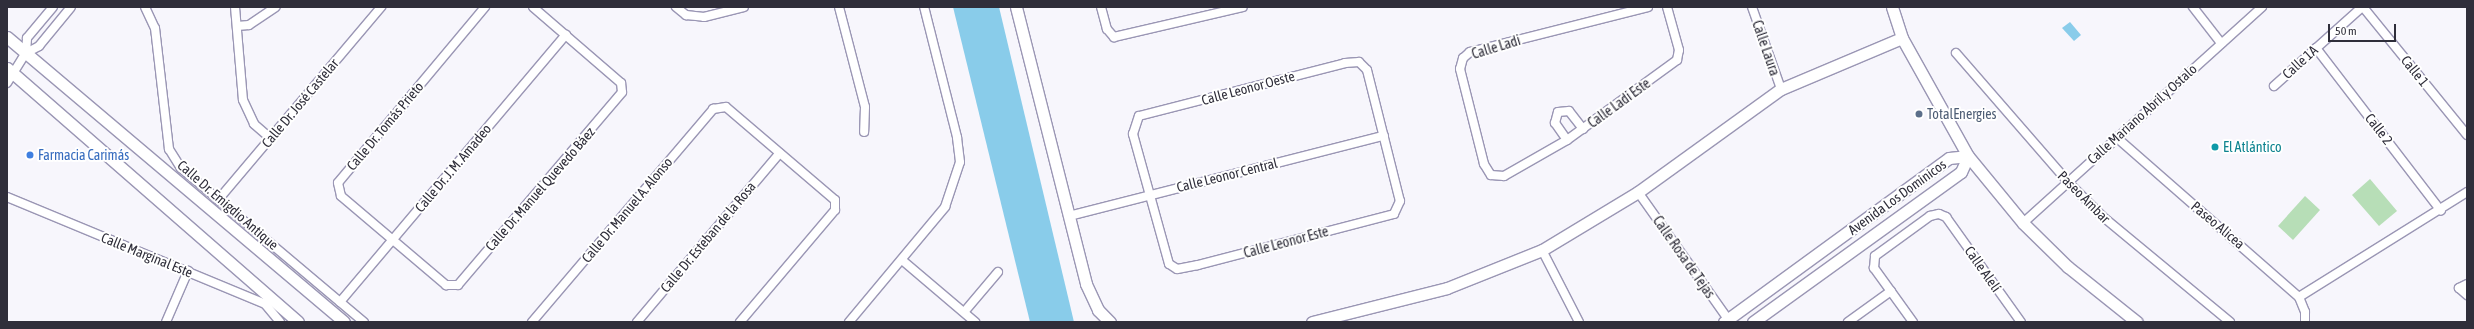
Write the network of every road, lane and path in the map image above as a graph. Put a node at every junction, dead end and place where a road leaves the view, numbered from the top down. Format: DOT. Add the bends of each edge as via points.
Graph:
graph roads {
  1 [pos="53,7"];
  2 [pos="71,7"];
  3 [pos="145,7"];
  4 [pos="235,7"];
  5 [pos="276,7"];
  6 [pos="381,7"];
  7 [pos="485,7"];
  8 [pos="533,7"];
  9 [pos="676,7"];
  10 [pos="744,7"];
  11 [pos="839,7"];
  12 [pos="924,7"];
  13 [pos="1016,7"];
  14 [pos="1101,7"];
  15 [pos="1243,7"];
  16 [pos="1648,7"];
  17 [pos="1668,7"];
  18 [pos="1752,7"];
  19 [pos="1892,7"];
  20 [pos="2193,7"];
  21 [pos="2262,7"];
  22 [pos="2363,7"];
  23 [pos="238,26"];
  24 [pos="566,35"];
  25 [pos="7,36"];
  26 [pos="1902,38"];
  27 [pos="2221,43"];
  28 [pos="2316,48"];
  29 [pos="26,53"];
  30 [pos="1956,54"];
  31 [pos="10,70"];
  32 [pos="7,83"];
  33 [pos="2274,86"];
  34 [pos="1781,89"];
  35 [pos="1583,129"];
  36 [pos="864,132"];
  37 [pos="2467,135"];
  38 [pos="1384,136"];
  39 [pos="2116,137"];
  40 [pos="270,138"];
  41 [pos="1567,140"];
  42 [pos="780,153"];
  43 [pos="1968,156"];
  44 [pos="1513,171"];
  45 [pos="2068,182"];
  46 [pos="1638,192"];
  47 [pos="2467,192"];
  48 [pos="1149,195"];
  49 [pos="7,197"];
  50 [pos="218,200"];
  51 [pos="2441,211"];
  52 [pos="1069,216"];
  53 [pos="2023,223"];
  54 [pos="392,240"];
  55 [pos="1542,250"];
  56 [pos="902,260"];
  57 [pos="188,271"];
  58 [pos="998,272"];
  59 [pos="2467,284"];
  60 [pos="1891,291"];
  61 [pos="2467,295"];
  62 [pos="2299,297"];
  63 [pos="340,302"];
  64 [pos="965,311"];
  65 [pos="1344,318"];
  66 [pos="1727,321"];
  67 [pos="166,322"];
  68 [pos="280,322"];
  69 [pos="298,322"];
  70 [pos="344,322"];
  71 [pos="364,322"];
  72 [pos="532,322"];
  73 [pos="637,322"];
  74 [pos="740,322"];
  75 [pos="849,322"];
  76 [pos="975,322"];
  77 [pos="1110,322"];
  78 [pos="1312,322"];
  79 [pos="1579,322"];
  80 [pos="1753,322"];
  81 [pos="1848,322"];
  82 [pos="1914,322"];
  83 [pos="2021,322"];
  84 [pos="2137,322"];
  85 [pos="2230,322"];
  86 [pos="2304,322"];
  1 -- 29 [label="street" via="27,38"];
  2 -- 29 [label="street" via="39,46"];
  3 -- 50 [label="street, Calle Dr. Emigdio Antique" via="155,28 169,149 181,168"];
  4 -- 23 [label="street"];
  5 -- 23 [label="street" via="249,25"];
  6 -- 40 [label="street, Calle Dr. José Castelar"];
  7 -- 54 [label="street, Calle Dr. Tomás Prieto" via="338,183 341,196"];
  8 -- 24 [label="street"];
  9 -- 10 [label="street" via="686,15 704,17"];
  11 -- 36 [label="street" via="865,107"];
  12 -- 56 [label="street" via="957,137 960,162 945,208"];
  13 -- 52 [label="street"];
  14 -- 15 [label="street" via="1107,29 1114,37"];
  16 -- 44 [label="street, Calle Ladi" via="1470,52 1464,58 1460,69 1484,164 1491,175 1504,176"];
  17 -- 35 [label="street, Calle Ladi Este" via="1680,50 1677,60"];
  18 -- 34 [label="street, Calle Laura"];
  19 -- 26 [label="street"];
  20 -- 27 [label="street"];
  21 -- 27 [label="street, Calle Mariano Abril y Ostalo"];
  22 -- 28 [label="street, Calle 1A"];
  22 -- 37 [label="street, Calle 1"];
  23 -- 40 [label="street" via="243,100 254,124"];
  24 -- 54 [label="street, Calle Dr. J. M. Amadeo"];
  24 -- 54 [label="street, Calle Dr. Manuel Quevedo Báez" via="621,82 622,92 614,103 458,285 446,285"];
  25 -- 29 [label="street"];
  26 -- 34 [label="street"];
  26 -- 43 [label="street"];
  27 -- 39 [label="street, Calle Mariano Abril y Ostalo"];
  28 -- 33 [label="street, Calle 1A"];
  28 -- 51 [label="street, Calle 2"];
  29 -- 31 [label="street"];
  29 -- 70 [label="street"];
  30 -- 45 [label="street, Paseo Ámbar"];
  31 -- 32 [label="street"];
  31 -- 69 [label="street"];
  34 -- 46 [label="street"];
  35 -- 41 [label="street, Calle Ladi Este"];
  35 -- 41 [label="street" via="1569,111 1558,112 1555,123"];
  38 -- 48 [label="street, Calle Leonor Central"];
  38 -- 48 [label="street, Calle Leonor Este" via="1400,201 1394,214 1198,265 1177,269 1169,264"];
  38 -- 48 [label="street, Calle Leonor Oeste" via="1367,70 1359,62 1345,62 1139,116 1133,134"];
  39 -- 45 [label="street, Calle Mariano Abril y Ostalo"];
  39 -- 62 [label="street, Paseo Alicea"];
  40 -- 50 [label="street, Calle Dr. José Castelar"];
  41 -- 44 [label="street, Calle Ladi Este"];
  42 -- 72 [label="street, Calle Dr. Manuel A. Alonso" via="726,107 713,109"];
  42 -- 73 [label="street, Calle Dr. Esteban de la Rosa"];
  42 -- 74 [label="street" via="835,200 835,210"];
  43 -- 53 [label="street"];
  43 -- 66 [label="street, Avenida Los Dominicos" via="1949,158"];
  43 -- 80 [label="street, Avenida Los Dominicos" via="1961,172"];
  45 -- 53 [label="street, Calle Mariano Abril y Ostalo"];
  45 -- 85 [label="street, Paseo Ámbar" via="2102,216"];
  46 -- 55 [label="street"];
  46 -- 66 [label="street, Calle Rosa de Tejas"];
  47 -- 51 [label="street"];
  48 -- 52 [label="street, Calle Leonor Central"];
  49 -- 57 [label="street, Calle Marginal Este"];
  50 -- 63 [label="street, Calle Dr. Emigdio Antique"];
  51 -- 62 [label="street"];
  52 -- 77 [label="street" via="1086,284 1098,310"];
  53 -- 84 [label="street" via="2068,267"];
  54 -- 63 [label="street, Calle Dr. J. M. Amadeo"];
  55 -- 65 [label="street" via="1447,288"];
  55 -- 79 [label="street"];
  56 -- 64 [label="street"];
  56 -- 75 [label="street"];
  57 -- 67 [label="street"];
  57 -- 68 [label="street, Calle Marginal Este" via="265,304"];
  58 -- 64 [label="street"];
  59 -- 61 [label="street" via="2459,288"];
  60 -- 81 [label="street"];
  60 -- 82 [label="street"];
  60 -- 83 [label="street, Calle Alelí" via="1874,268 1875,256 1930,216 1939,214 1946,217"];
  62 -- 86 [label="street" via="2305,312"];
  63 -- 71 [label="street, Calle Dr. Emigdio Antique"];
  64 -- 76 [label="street"];
  65 -- 78 [label="street"];
}
